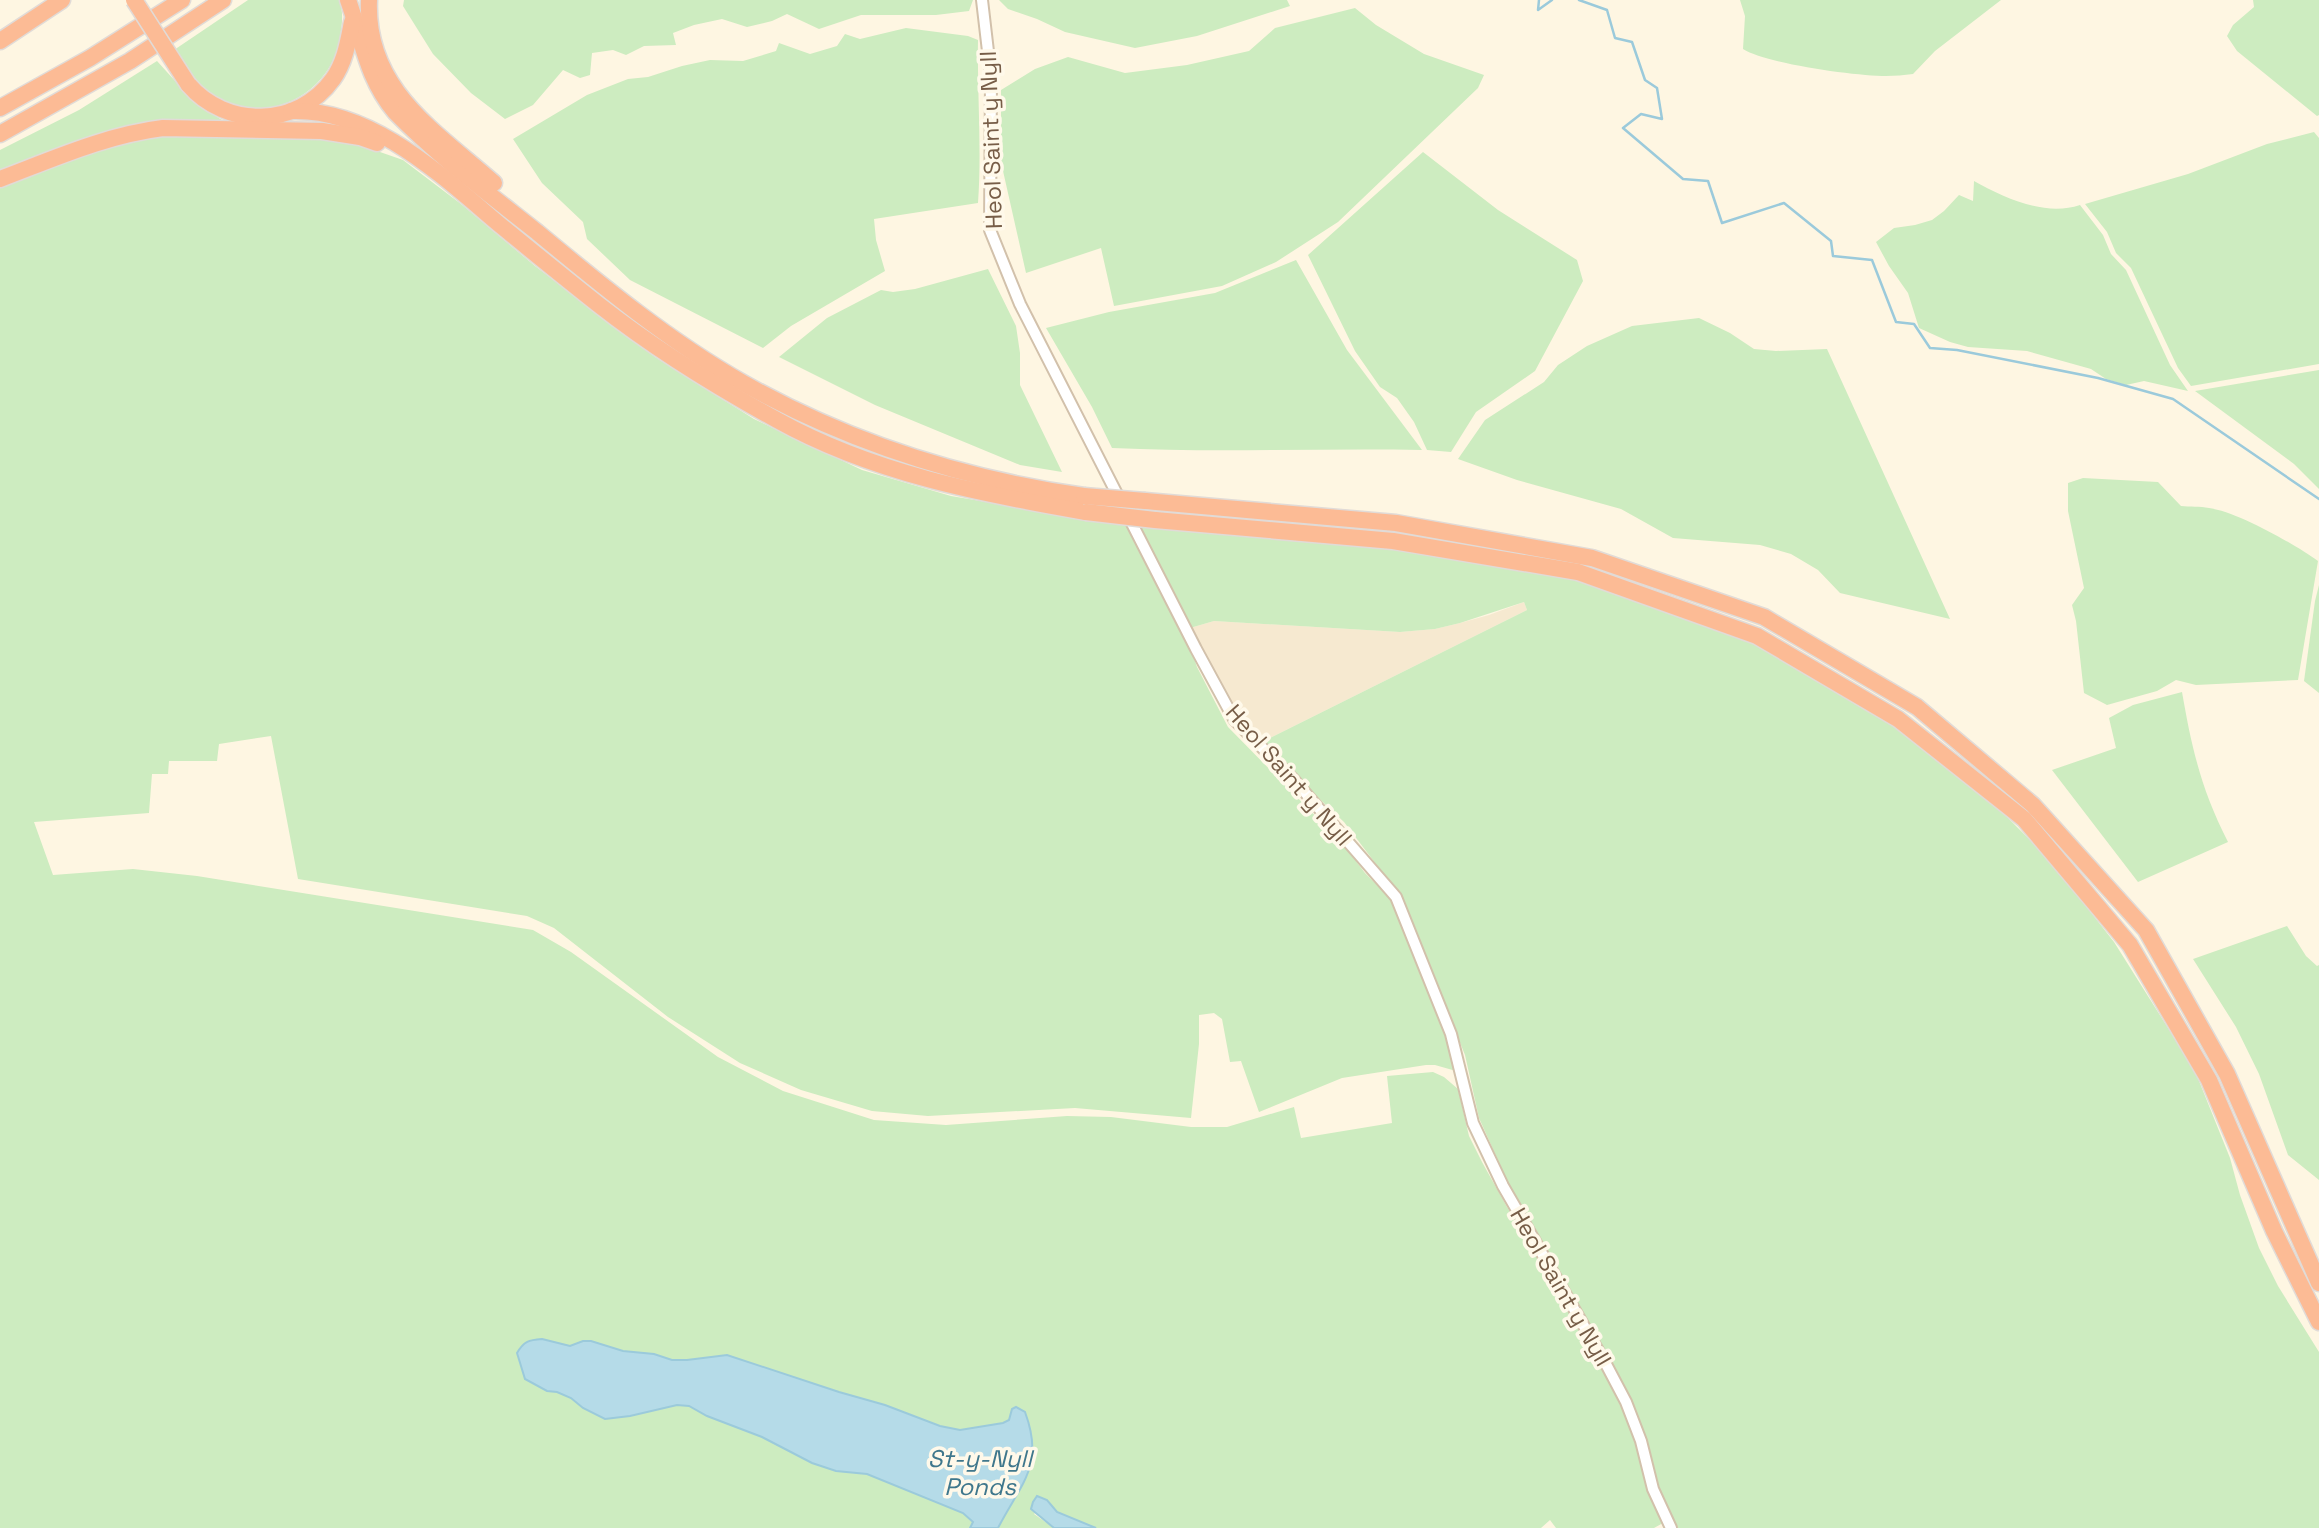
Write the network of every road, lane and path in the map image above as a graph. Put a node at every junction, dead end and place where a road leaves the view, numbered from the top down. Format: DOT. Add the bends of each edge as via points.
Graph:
graph roads {
  1 [pos="62,0"];
  2 [pos="134,0"];
  3 [pos="182,0"];
  4 [pos="223,0"];
  5 [pos="369,0"];
  6 [pos="982,0"];
  7 [pos="352,5"];
  8 [pos="0,41"];
  9 [pos="0,108"];
  10 [pos="291,111"];
  11 [pos="261,117"];
  12 [pos="179,128"];
  13 [pos="0,134"];
  14 [pos="406,152"];
  15 [pos="0,179"];
  16 [pos="601,285"];
  17 [pos="1085,504"];
  18 [pos="2319,1283"];
  19 [pos="2319,1322"];
  20 [pos="1671,1528"];
  1 -- 8 [label="highway"];
  2 -- 11 [label="highway, bridge" via="203,100 236,115"];
  3 -- 9 [label="highway"];
  4 -- 13 [label="highway" via="130,61"];
  5 -- 16 [label="highway" via="378,59 402,102"];
  6 -- 20 [label="street, Heol Saint y Nyll" via="991,76 990,230 1020,304 1234,719 1296,781 1396,897 1451,1034 1473,1123 1503,1186 1626,1402 1653,1489"];
  7 -- 10 [label="highway" via="345,54 333,79 314,99"];
  7 -- 16 [label="highway" via="369,72 395,112"];
  10 -- 11 [label="highway"];
  10 -- 14 [label="highway" via="319,111 338,117 388,138"];
  11 -- 12 [label="highway"];
  12 -- 14 [label="highway" via="321,131 360,137"];
  12 -- 15 [label="highway" via="145,130 94,144"];
  14 -- 17 [label="highway" via="654,346 779,422 843,451 946,485"];
  16 -- 17 [label="highway" via="741,382 821,423 912,457"];
  17 -- 18 [label="highway, bridge" via="1145,501 1396,523 1592,558 1764,617 1917,707 2033,805 2146,930 2227,1074"];
  17 -- 19 [label="highway, bridge" via="1155,520 1393,541 1578,572 1757,636 1898,719 2024,819 2130,945 2209,1080"];
}
